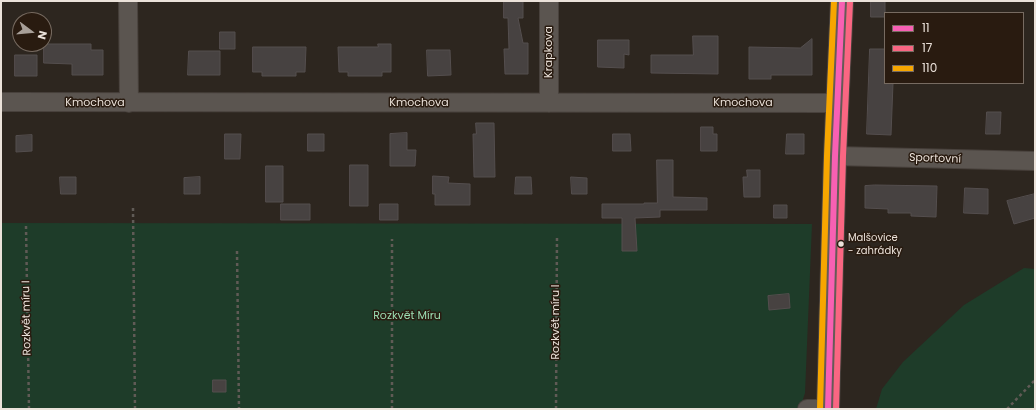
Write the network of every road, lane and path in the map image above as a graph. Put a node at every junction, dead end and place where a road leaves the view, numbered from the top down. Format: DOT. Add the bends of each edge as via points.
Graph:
graph roads {
  1 [pos="128,1"];
  2 [pos="550,1"];
  3 [pos="842,1"];
  4 [pos="1,102"];
  5 [pos="129,102"];
  6 [pos="550,103"];
  7 [pos="837,103"];
  8 [pos="835,156"];
  9 [pos="1035,161"];
  10 [pos="133,208"];
  11 [pos="26,226"];
  12 [pos="557,235"];
  13 [pos="392,239"];
  14 [pos="238,251"];
  15 [pos="1035,380"];
  16 [pos="29,409"];
  17 [pos="135,409"];
  18 [pos="239,409"];
  19 [pos="392,409"];
  20 [pos="556,409"];
  21 [pos="807,409"];
  22 [pos="828,409"];
  23 [pos="1006,409"];
  1 -- 5 [label="street"];
  2 -- 6 [label="street, Krapkova"];
  3 -- 7 [label="street"];
  4 -- 5 [label="street, Kmochova"];
  5 -- 6 [label="street, Kmochova"];
  6 -- 7 [label="street, Kmochova"];
  7 -- 8 [label="street"];
  8 -- 9 [label="street, Sportovní"];
  8 -- 22 [label="street"];
  10 -- 17 [label="path"];
  11 -- 16 [label="path, Rozkvět míru I"];
  12 -- 20 [label="path, Rozkvět míru I"];
  13 -- 19 [label="path"];
  14 -- 18 [label="path"];
  15 -- 23 [label="path"];
  21 -- 22 [label="street"];
}
